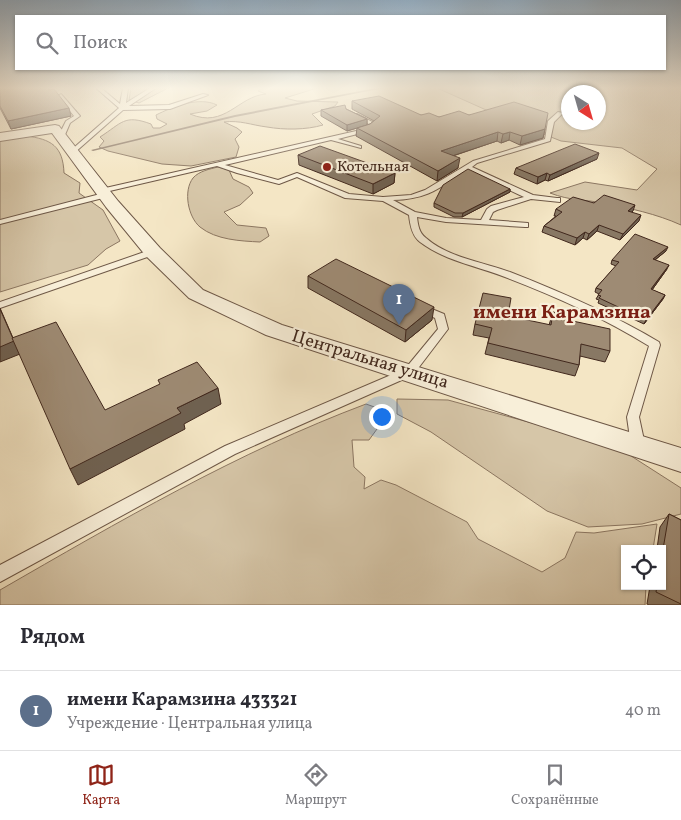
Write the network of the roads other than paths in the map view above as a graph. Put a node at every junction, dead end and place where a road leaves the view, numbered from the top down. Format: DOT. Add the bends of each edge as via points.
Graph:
graph roads {
  1 [pos="77,116"];
  2 [pos="113,116"];
  3 [pos="357,116"];
  4 [pos="556,116"];
  5 [pos="0,137"];
  6 [pos="61,137"];
  7 [pos="332,138"];
  8 [pos="359,147"];
  9 [pos="71,153"];
  10 [pos="219,165"];
  11 [pos="466,167"];
  12 [pos="102,193"];
  13 [pos="531,197"];
  14 [pos="385,198"];
  15 [pos="557,200"];
  16 [pos="413,214"];
  17 [pos="0,222"];
  18 [pos="484,222"];
  19 [pos="525,225"];
  20 [pos="153,252"];
  21 [pos="415,304"];
  22 [pos="0,305"];
  23 [pos="409,372"];
  24 [pos="638,445"];
  25 [pos="681,460"];
  26 [pos="0,574"];
  1 -- 6 [label="lane" via="68,122"];
  2 -- 9 [label="lane"];
  3 -- 7 [label="lane" via="375,125"];
  4 -- 11 [label="lane" via="551,122 548,140 485,158"];
  5 -- 6 [label="street" via="55,129"];
  6 -- 9 [label="street, Центральная улица"];
  7 -- 8 [label="lane"];
  7 -- 10 [label="lane"];
  9 -- 12 [label="street, Центральная улица"];
  10 -- 12 [label="lane"];
  10 -- 14 [label="lane" via="280,182 297,175 348,196"];
  11 -- 13 [label="lane"];
  11 -- 14 [label="lane" via="428,192 412,197"];
  12 -- 17 [label="lane"];
  12 -- 20 [label="street, Центральная улица"];
  13 -- 15 [label="lane"];
  13 -- 18 [label="lane" via="494,208"];
  14 -- 16 [label="lane"];
  16 -- 18 [label="lane"];
  16 -- 24 [label="lane" via="414,229 422,241 627,327 655,345 633,417"];
  18 -- 19 [label="lane"];
  20 -- 22 [label="lane"];
  20 -- 23 [label="street, Центральная улица" via="196,294 274,330"];
  21 -- 23 [label="lane" via="440,316 443,328"];
  23 -- 24 [label="street, Центральная улица"];
  23 -- 26 [label="lane" via="230,450"];
  24 -- 25 [label="street, Центральная улица"];
}
